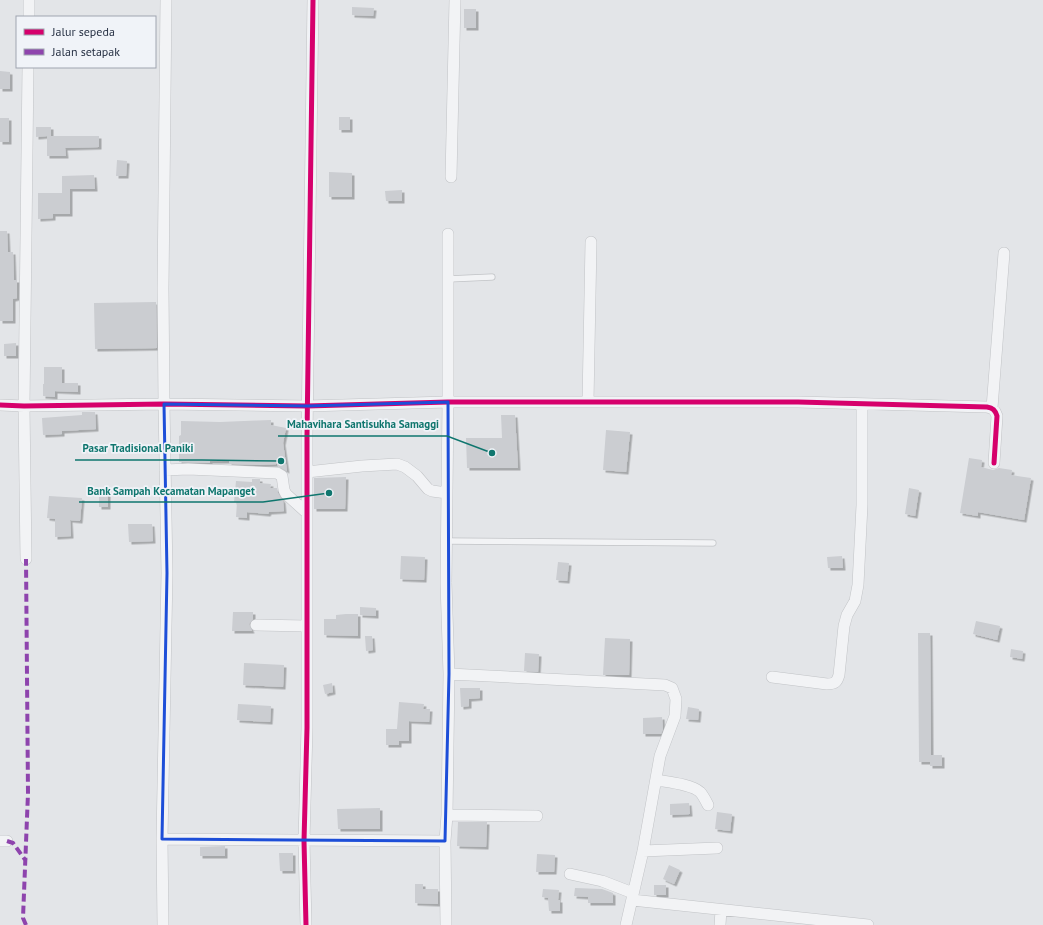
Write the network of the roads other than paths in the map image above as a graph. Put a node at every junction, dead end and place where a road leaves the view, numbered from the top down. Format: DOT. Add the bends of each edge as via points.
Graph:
graph roads {
  1 [pos="29,0"];
  2 [pos="166,0"];
  3 [pos="313,0"];
  4 [pos="455,0"];
  5 [pos="29,16"];
  6 [pos="28,68"];
  7 [pos="451,177"];
  8 [pos="448,234"];
  9 [pos="591,242"];
  10 [pos="1004,253"];
  11 [pos="492,277"];
  12 [pos="448,279"];
  13 [pos="448,402"];
  14 [pos="588,402"];
  15 [pos="164,404"];
  16 [pos="862,404"];
  17 [pos="0,405"];
  18 [pos="24,406"];
  19 [pos="307,406"];
  20 [pos="992,408"];
  21 [pos="994,463"];
  22 [pos="165,470"];
  23 [pos="307,472"];
  24 [pos="447,493"];
  25 [pos="307,513"];
  26 [pos="447,541"];
  27 [pos="713,543"];
  28 [pos="26,559"];
  29 [pos="256,625"];
  30 [pos="306,626"];
  31 [pos="449,674"];
  32 [pos="772,677"];
  33 [pos="656,780"];
  34 [pos="708,805"];
  35 [pos="447,815"];
  36 [pos="537,816"];
  37 [pos="162,839"];
  38 [pos="304,841"];
  39 [pos="445,841"];
  40 [pos="717,848"];
  41 [pos="643,851"];
  42 [pos="570,874"];
  43 [pos="632,897"];
  44 [pos="721,910"];
  45 [pos="163,925"];
  46 [pos="306,925"];
  47 [pos="446,925"];
  48 [pos="626,925"];
  49 [pos="720,925"];
  50 [pos="868,925"];
  1 -- 5 [label="street"];
  2 -- 15 [label="street"];
  3 -- 19 [label="street"];
  4 -- 7 [label="street"];
  6 -- 18 [label="street"];
  8 -- 12 [label="street"];
  9 -- 14 [label="street"];
  10 -- 20 [label="street"];
  11 -- 12 [label="lane"];
  12 -- 13 [label="street"];
  13 -- 14 [label="street"];
  13 -- 19 [label="street"];
  13 -- 24 [label="street"];
  14 -- 16 [label="street"];
  15 -- 18 [label="street"];
  15 -- 19 [label="street"];
  15 -- 22 [label="street"];
  16 -- 20 [label="street"];
  16 -- 32 [label="street" via="862,505 858,585 855,601 844,626 839,675 834,684"];
  17 -- 18 [label="street"];
  18 -- 28 [label="street"];
  19 -- 23 [label="street"];
  20 -- 21 [label="street" via="997,416"];
  22 -- 25 [label="street" via="277,473 282,476 286,494"];
  22 -- 37 [label="street" via="167,573"];
  23 -- 24 [label="street" via="397,464 406,467 428,489"];
  23 -- 25 [label="street"];
  24 -- 26 [label="street"];
  25 -- 30 [label="street"];
  26 -- 27 [label="lane"];
  26 -- 31 [label="street"];
  29 -- 30 [label="street"];
  30 -- 38 [label="street"];
  31 -- 33 [label="street" via="665,685 672,688 676,699 675,716 660,756"];
  31 -- 35 [label="street"];
  33 -- 34 [label="street" via="698,790"];
  33 -- 41 [label="street"];
  35 -- 36 [label="street"];
  35 -- 39 [label="street"];
  37 -- 38 [label="street"];
  37 -- 45 [label="street"];
  38 -- 39 [label="street"];
  38 -- 46 [label="street"];
  39 -- 47 [label="street"];
  40 -- 41 [label="street"];
  41 -- 43 [label="street"];
  42 -- 43 [label="street" via="602,882"];
  43 -- 44 [label="street"];
  43 -- 48 [label="street"];
  44 -- 49 [label="street"];
  44 -- 50 [label="street"];
}
